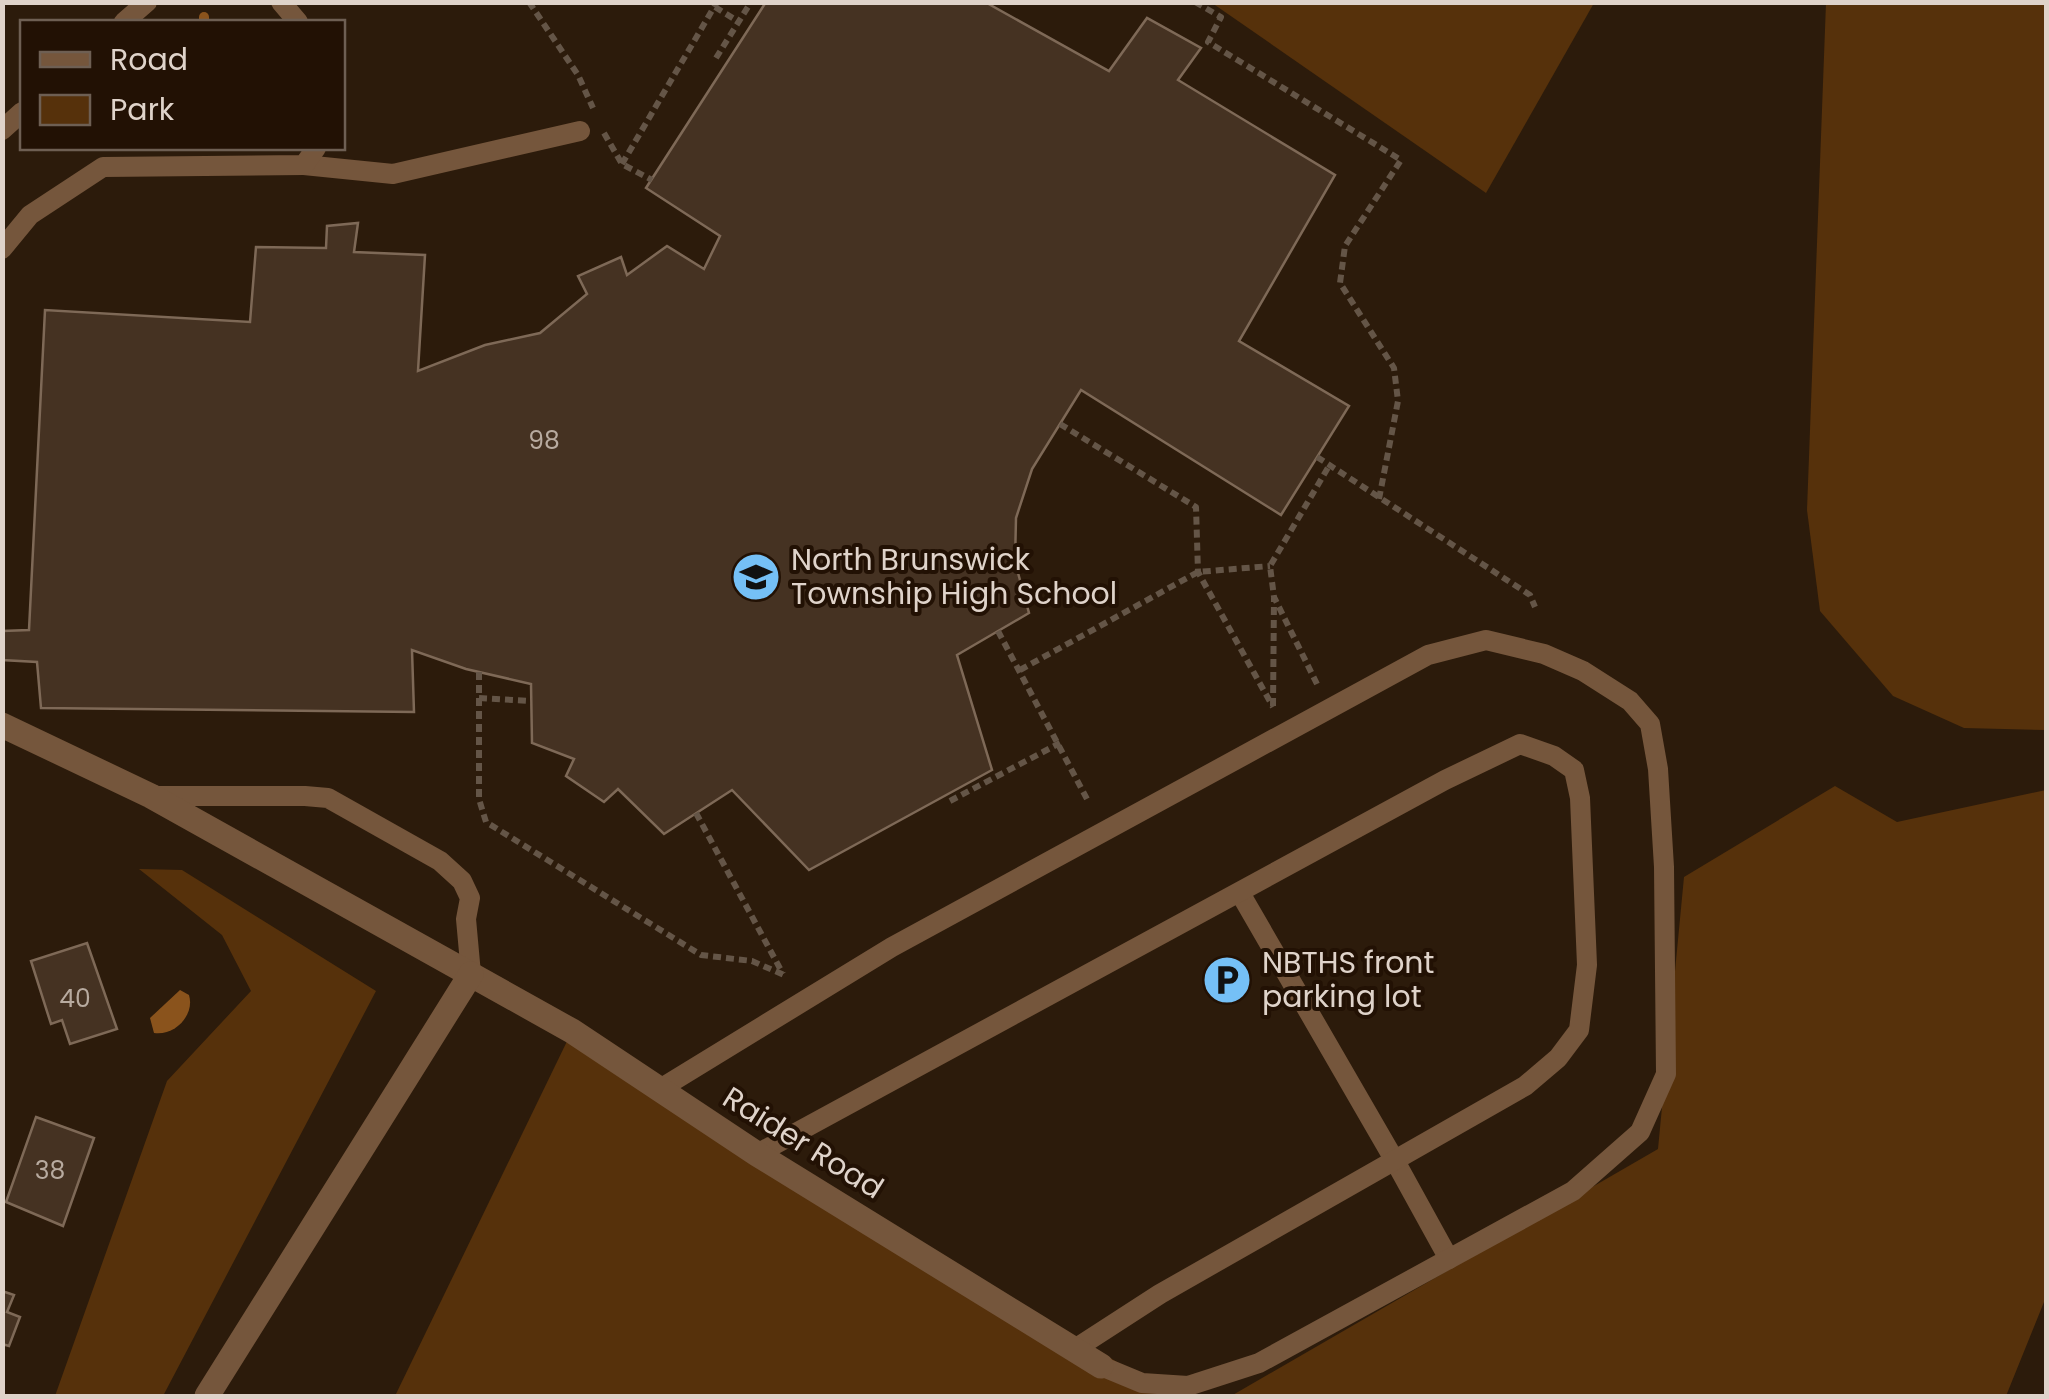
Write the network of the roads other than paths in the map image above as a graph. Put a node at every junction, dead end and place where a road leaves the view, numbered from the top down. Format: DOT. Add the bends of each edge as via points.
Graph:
graph roads {
  1 [pos="147,2"];
  2 [pos="126,20"];
  3 [pos="580,131"];
  4 [pos="310,156"];
  5 [pos="2,250"];
  6 [pos="2,725"];
  7 [pos="152,796"];
  8 [pos="1240,893"];
  9 [pos="470,974"];
  10 [pos="660,1089"];
  11 [pos="757,1154"];
  12 [pos="1396,1160"];
  13 [pos="1449,1259"];
  14 [pos="1076,1350"];
  15 [pos="1101,1366"];
  16 [pos="207,1396"];
  1 -- 2 [label="lane"];
  3 -- 4 [label="lane" via="393,174"];
  4 -- 5 [label="lane" via="103,168 30,214"];
  6 -- 7 [label="street, Raider Road"];
  7 -- 9 [label="street, Raider Road"];
  7 -- 9 [label="lane" via="328,798 462,881 470,898"];
  8 -- 11 [label="lane"];
  8 -- 12 [label="lane"];
  8 -- 12 [label="lane" via="1520,744 1574,770 1587,964 1579,1030 1525,1086"];
  9 -- 10 [label="street, Raider Road"];
  9 -- 16 [label="street"];
  10 -- 11 [label="street, Raider Road"];
  10 -- 13 [label="lane" via="892,947 1428,656 1486,640 1583,671 1630,701 1650,724 1664,867 1666,1074 1640,1132 1573,1192"];
  11 -- 14 [label="street, Raider Road"];
  12 -- 13 [label="lane"];
  12 -- 14 [label="lane" via="1160,1294"];
  13 -- 15 [label="lane" via="1259,1362 1188,1386 1142,1383"];
  14 -- 15 [label="street, Raider Road"];
}
